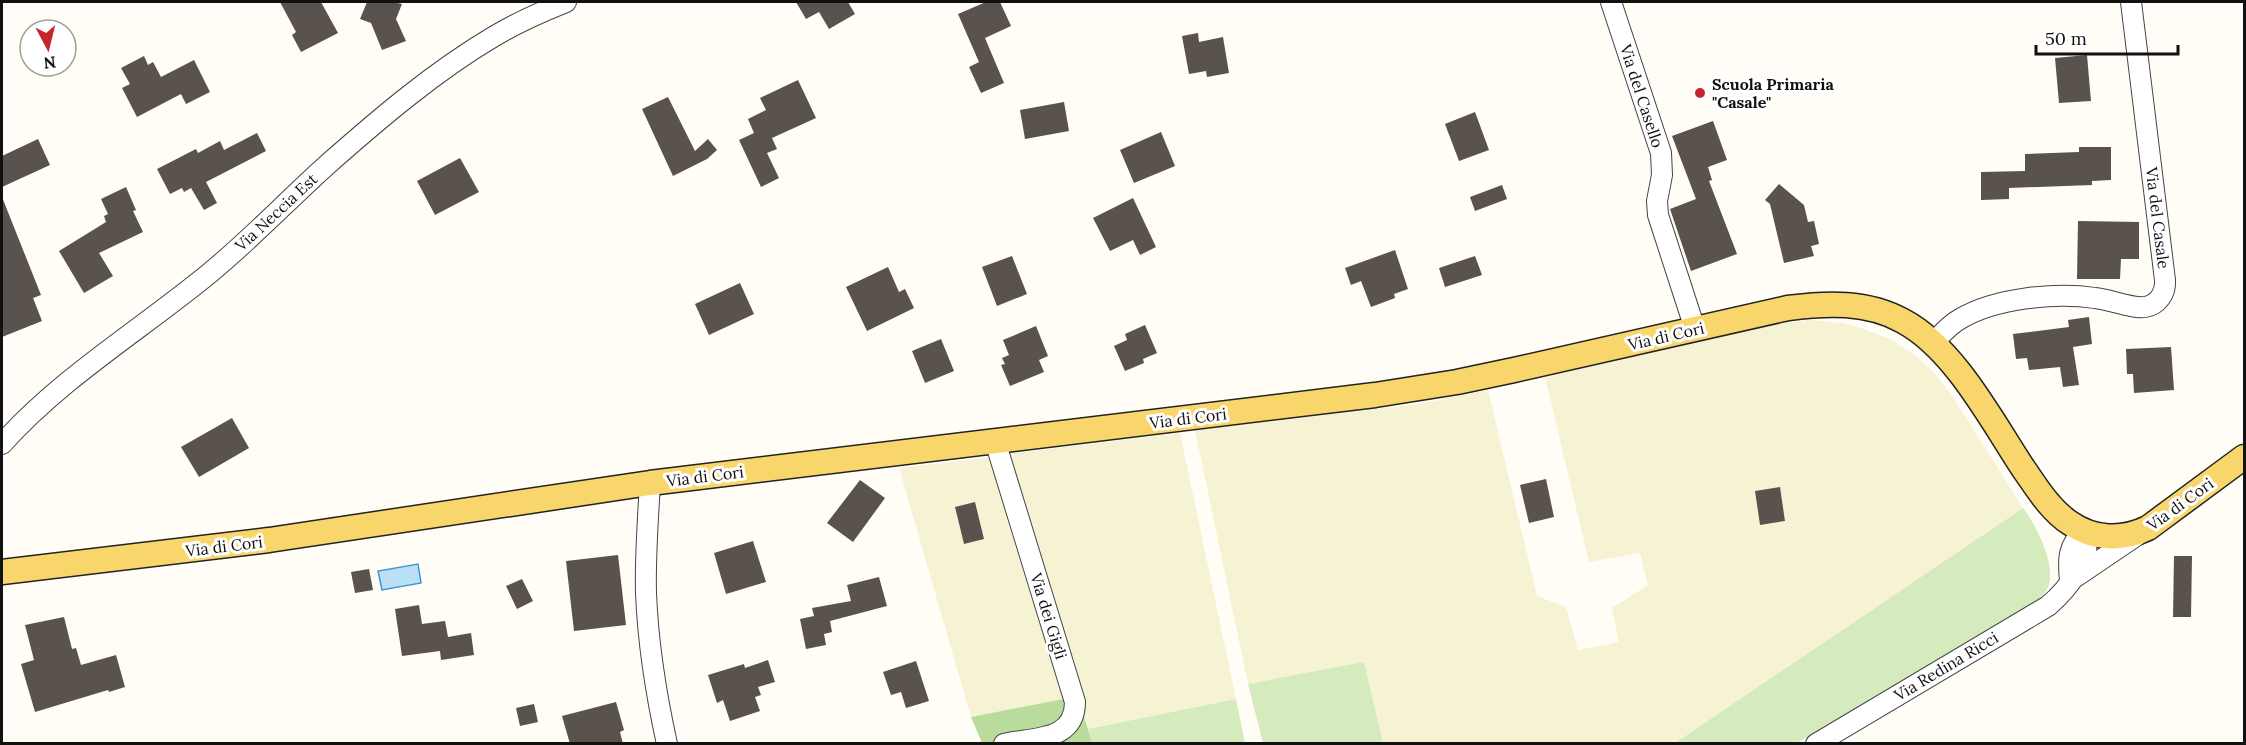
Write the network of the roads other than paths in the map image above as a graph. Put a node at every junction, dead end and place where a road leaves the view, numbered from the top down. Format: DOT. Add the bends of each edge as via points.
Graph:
graph roads {
  1 [pos="566,2"];
  2 [pos="1611,2"];
  3 [pos="2131,2"];
  4 [pos="1695,329"];
  5 [pos="1933,344"];
  6 [pos="995,441"];
  7 [pos="2,444"];
  8 [pos="2244,457"];
  9 [pos="650,483"];
  10 [pos="2053,508"];
  11 [pos="2148,528"];
  12 [pos="2085,531"];
  13 [pos="2,572"];
  14 [pos="2069,572"];
  15 [pos="667,744"];
  16 [pos="1004,744"];
  17 [pos="1816,744"];
  1 -- 7 [label="street, Via Neccia Est" via="504,30 430,80 329,163 215,268 49,398"];
  2 -- 4 [label="street, Via del Casello" via="1659,147 1662,175 1658,216"];
  3 -- 5 [label="street, Via del Casale" via="2164,291 2146,307 2080,296 2006,303 1959,319"];
  4 -- 5 [label="main road, Via di Cori" via="1788,308 1841,304 1893,316 1910,324"];
  4 -- 6 [label="main road, Via di Cori" via="1429,386"];
  5 -- 10 [label="main road, Via di Cori" via="1957,369"];
  6 -- 9 [label="main road, Via di Cori"];
  6 -- 16 [label="street, Via dei Gigli" via="1075,702 1072,720 1064,729"];
  8 -- 11 [label="main road, Via di Cori"];
  9 -- 13 [label="main road, Via di Cori" via="288,537"];
  9 -- 15 [label="street" via="648,620 654,679"];
  10 -- 12 [label="main road, Via di Cori"];
  10 -- 14 [label="street" via="2063,534"];
  11 -- 12 [label="main road, Via di Cori" via="2116,537"];
  11 -- 14 [label="street"];
  12 -- 14 [label="street" via="2072,545"];
  14 -- 17 [label="street, Via Redina Ricci" via="2060,595 2048,606"];
}
